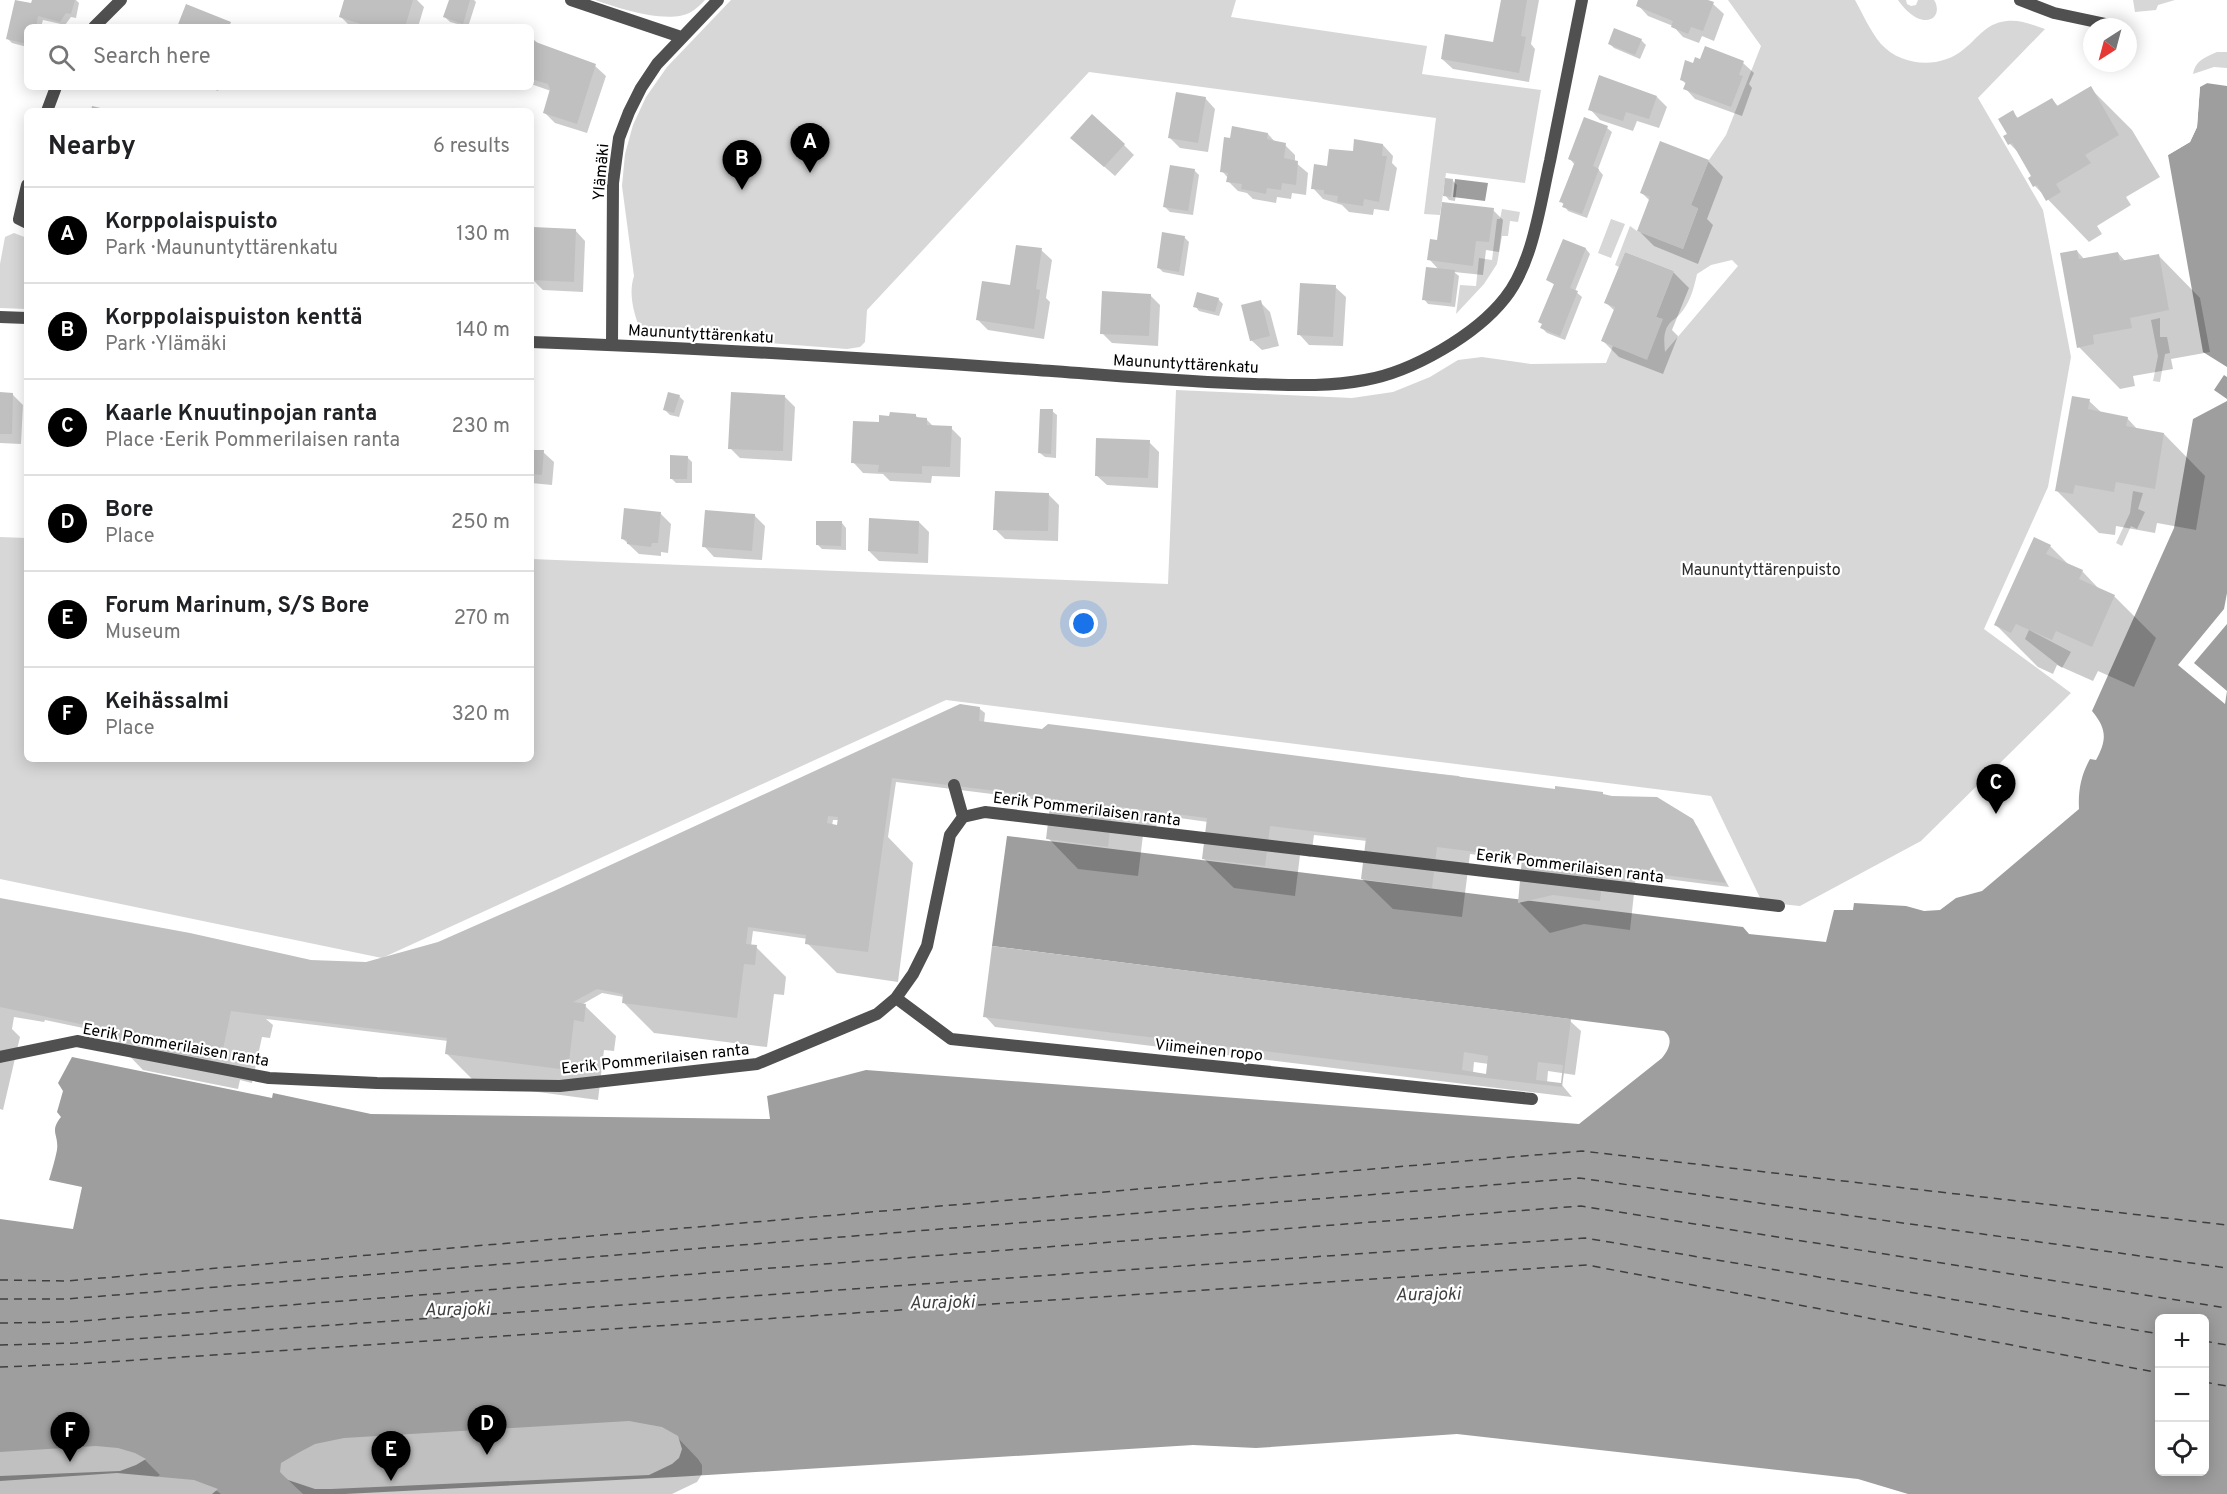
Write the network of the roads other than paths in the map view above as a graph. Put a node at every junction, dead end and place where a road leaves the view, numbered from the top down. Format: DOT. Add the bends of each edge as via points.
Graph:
graph roads {
  1 [pos="121,0"];
  2 [pos="571,0"];
  3 [pos="718,0"];
  4 [pos="1582,0"];
  5 [pos="2020,0"];
  6 [pos="2083,19"];
  7 [pos="97,24"];
  8 [pos="681,37"];
  9 [pos="55,90"];
  10 [pos="48,108"];
  11 [pos="0,317"];
  12 [pos="24,318"];
  13 [pos="534,342"];
  14 [pos="612,345"];
  15 [pos="954,786"];
  16 [pos="963,817"];
  17 [pos="1779,906"];
  18 [pos="896,999"];
  19 [pos="0,1057"];
  20 [pos="1532,1099"];
  1 -- 7 [label="street"];
  2 -- 8 [label="street"];
  3 -- 8 [label="street, Ylämäki"];
  4 -- 14 [label="street, Maununtyttärenkatu" via="1540,204 1528,253 1514,285 1465,334 1392,373 1345,383 1225,383 905,360"];
  5 -- 6 [label="street"];
  8 -- 14 [label="street, Ylämäki" via="641,88 619,138 613,183"];
  9 -- 10 [label="street"];
  11 -- 12 [label="street"];
  13 -- 14 [label="street, Maununtyttärenkatu"];
  15 -- 16 [label="street"];
  16 -- 17 [label="street, Eerik Pommerilaisen ranta" via="985,812"];
  16 -- 18 [label="street, Eerik Pommerilaisen ranta" via="950,836 927,946"];
  18 -- 19 [label="street, Eerik Pommerilaisen ranta" via="877,1014 757,1064 560,1086 269,1078 77,1041"];
  18 -- 20 [label="street, Viimeinen ropo" via="951,1039"];
}
